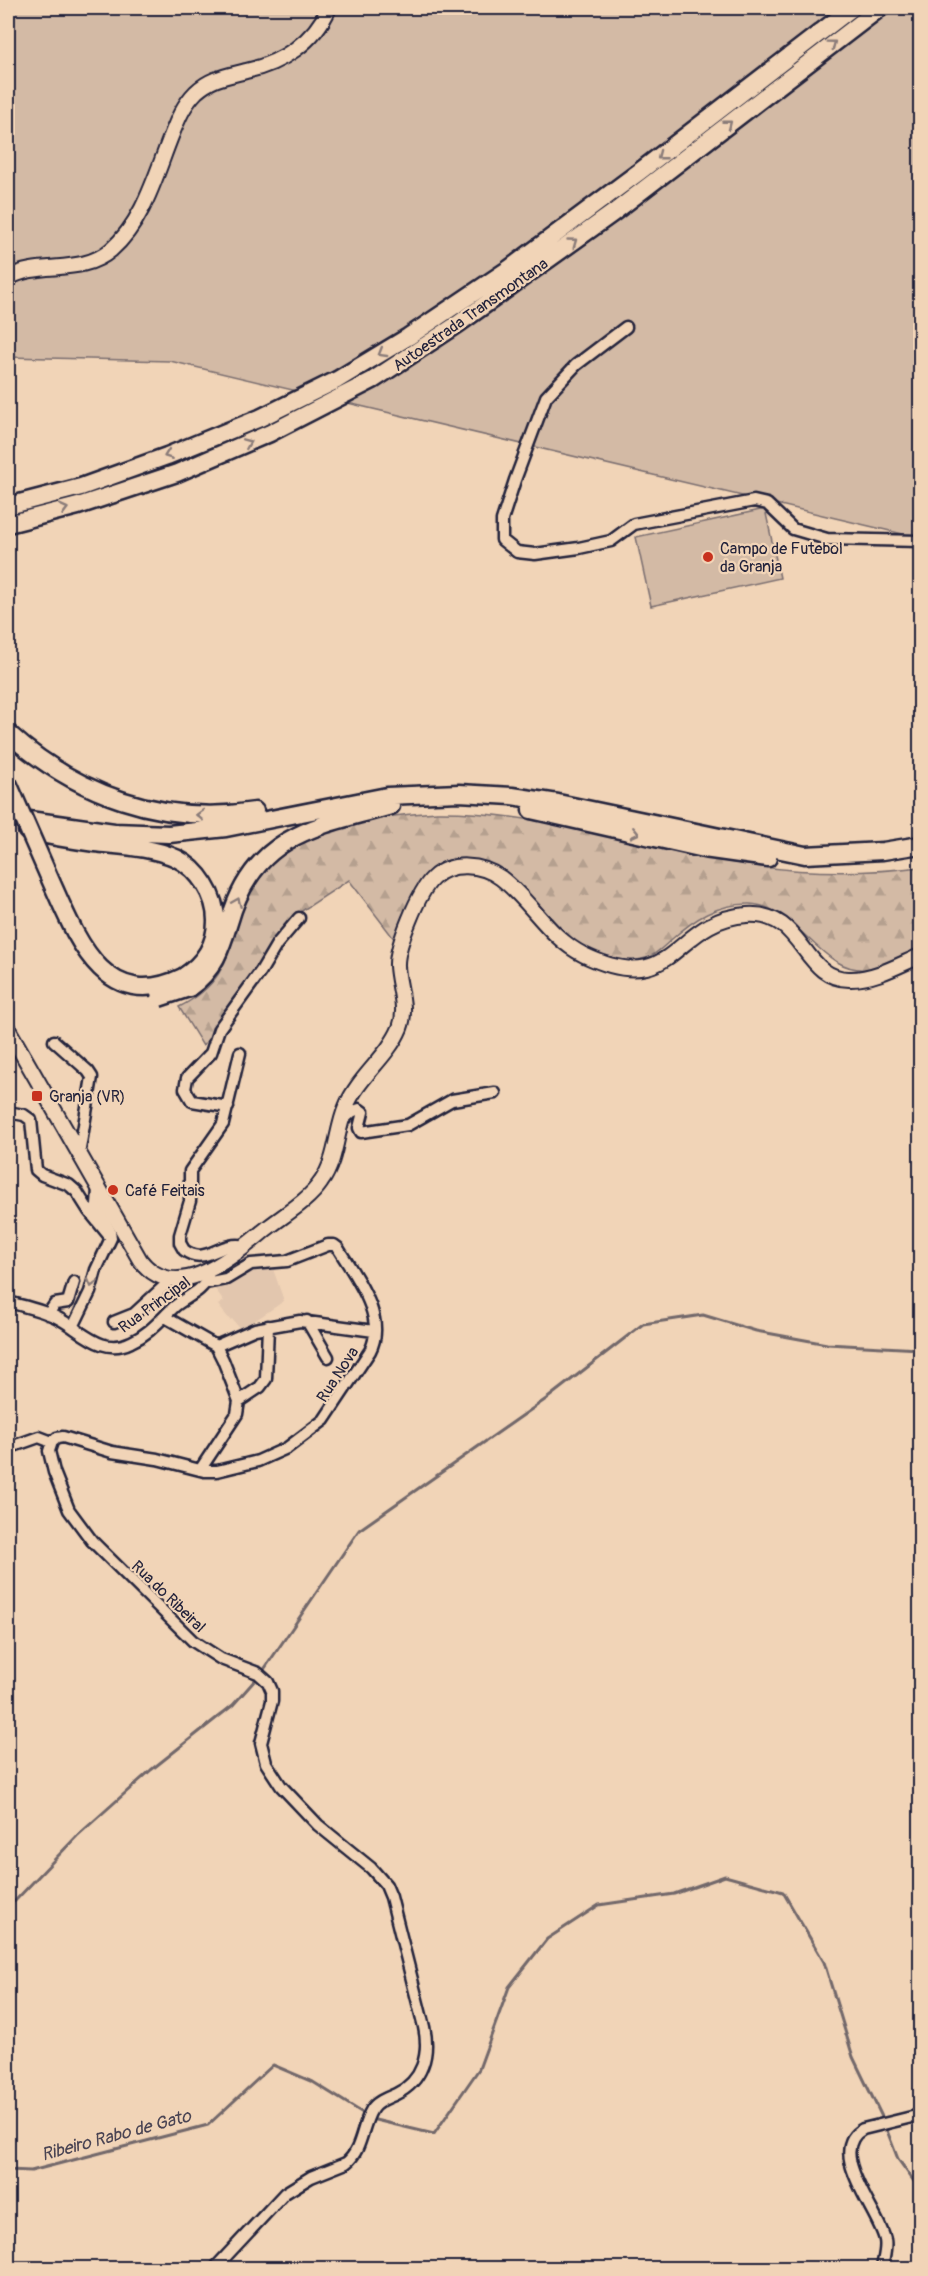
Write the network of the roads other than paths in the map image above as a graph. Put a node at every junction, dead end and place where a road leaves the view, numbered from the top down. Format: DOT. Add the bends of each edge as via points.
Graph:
graph roads {
  1 [pos="329,8"];
  2 [pos="852,8"];
  3 [pos="880,8"];
  4 [pos="779,74"];
  5 [pos="8,278"];
  6 [pos="626,327"];
  7 [pos="8,506"];
  8 [pos="8,524"];
  9 [pos="921,541"];
  10 [pos="8,733"];
  11 [pos="8,783"];
  12 [pos="391,806"];
  13 [pos="8,808"];
  14 [pos="8,817"];
  15 [pos="8,826"];
  16 [pos="731,840"];
  17 [pos="921,845"];
  18 [pos="921,853"];
  19 [pos="299,918"];
  20 [pos="921,956"];
  21 [pos="186,983"];
  22 [pos="8,1029"];
  23 [pos="54,1041"];
  24 [pos="240,1053"];
  25 [pos="495,1093"];
  26 [pos="228,1107"];
  27 [pos="8,1112"];
  28 [pos="340,1122"];
  29 [pos="79,1155"];
  30 [pos="98,1188"];
  31 [pos="111,1239"];
  32 [pos="245,1246"];
  33 [pos="207,1277"];
  34 [pos="172,1279"];
  35 [pos="74,1282"];
  36 [pos="8,1302"];
  37 [pos="48,1314"];
  38 [pos="165,1317"];
  39 [pos="307,1321"];
  40 [pos="114,1322"];
  41 [pos="268,1326"];
  42 [pos="73,1328"];
  43 [pos="374,1331"];
  44 [pos="216,1346"];
  45 [pos="328,1357"];
  46 [pos="239,1401"];
  47 [pos="52,1442"];
  48 [pos="8,1448"];
  49 [pos="200,1470"];
  50 [pos="921,2115"];
  51 [pos="215,2268"];
  52 [pos="882,2268"];
  1 -- 5 [label="main road" via="312,36 292,51 261,67 214,79 193,96 180,114 142,208 111,250 84,264 28,269"];
  2 -- 4 [label="highway, Autoestrada Transmontana"];
  4 -- 3 [label="highway, Autoestrada Transmontana, one-way"];
  4 -- 7 [label="highway, Autoestrada Transmontana, one-way" via="509,269 337,380 260,418 167,456 81,487"];
  8 -- 4 [label="highway, Autoestrada Transmontana, one-way" via="78,506 177,472 270,433 373,380 604,220"];
  6 -- 9 [label="street" via="576,365 546,397 502,520 502,540 517,552 535,554 611,541 634,524 754,501 767,504 793,529 827,539"];
  16 -- 10 [label="highway, one-way" via="561,798 477,787 391,789 236,814 171,813 108,797 52,768"];
  11 -- 21 [label="highway, bridge" via="75,934 96,966 129,986 149,988"];
  12 -- 15 [label="highway" via="185,841 118,840"];
  12 -- 18 [label="highway, one-way" via="485,803 704,849 805,863 884,860"];
  21 -- 12 [label="highway, one-way" via="209,971 246,883 278,847 314,827"];
  13 -- 21 [label="highway, bridge" via="71,949 95,979 127,996 152,999"];
  14 -- 16 [label="highway" via="114,832 169,834 226,828 387,796 459,793 558,803"];
  15 -- 21 [label="highway" via="152,851 177,859 190,869 210,895 216,909 216,926 210,950"];
  16 -- 17 [label="highway" via="805,855"];
  19 -- 26 [label="street" via="219,1029 211,1053 185,1082 192,1101"];
  20 -- 28 [label="main road" via="868,977 836,978 821,970 782,924 765,916 746,915 705,927 657,965 623,968 574,949 502,879 468,866 446,870 426,886 397,957 403,1008 401,1026 357,1086"];
  22 -- 29 [label="main road"];
  23 -- 29 [label="street" via="92,1077"];
  24 -- 26 [label="street"];
  25 -- 28 [label="street" via="452,1100 408,1125 361,1132 363,1112 359,1109"];
  26 -- 32 [label="street" via="222,1128 190,1171 190,1201 180,1243 187,1253 200,1256 229,1244"];
  27 -- 31 [label="street" via="32,1120 36,1170 77,1192"];
  28 -- 32 [label="main road" via="320,1184"];
  29 -- 30 [label="main road"];
  30 -- 31 [label="street" via="97,1206"];
  30 -- 34 [label="main road" via="144,1265 157,1276"];
  31 -- 42 [label="street, one-way"];
  32 -- 33 [label="main road"];
  33 -- 34 [label="main road"];
  33 -- 38 [label="street, Rua Principal" via="200,1289"];
  33 -- 43 [label="street" via="226,1279 251,1264 287,1261 334,1245 370,1305"];
  34 -- 40 [label="street" via="131,1316"];
  35 -- 37 [label="street" via="68,1302 56,1304"];
  36 -- 37 [label="street, Rua Principal"];
  37 -- 42 [label="street, Rua Principal"];
  38 -- 42 [label="street, Rua Principal" via="136,1340 117,1347 97,1343"];
  38 -- 44 [label="street"];
  39 -- 41 [label="street"];
  39 -- 43 [label="street"];
  39 -- 45 [label="street"];
  41 -- 44 [label="street"];
  41 -- 46 [label="street" via="266,1379"];
  43 -- 49 [label="street, Rua Nova" via="372,1347 320,1423 266,1459 217,1471"];
  44 -- 46 [label="street"];
  46 -- 49 [label="street" via="237,1414"];
  47 -- 48 [label="street" via="39,1437"];
  47 -- 49 [label="street" via="66,1437 105,1450"];
  47 -- 51 [label="street, Rua do Ribeiral" via="49,1455 67,1506 97,1546 193,1641 215,1656 266,1679 273,1698 261,1746 271,1771 318,1825 371,1868 387,1887 424,2027 426,2050 421,2069 411,2084 377,2103 351,2158 285,2193"];
  50 -- 52 [label="street" via="859,2131 850,2147 857,2185 876,2214 886,2241"];
}
